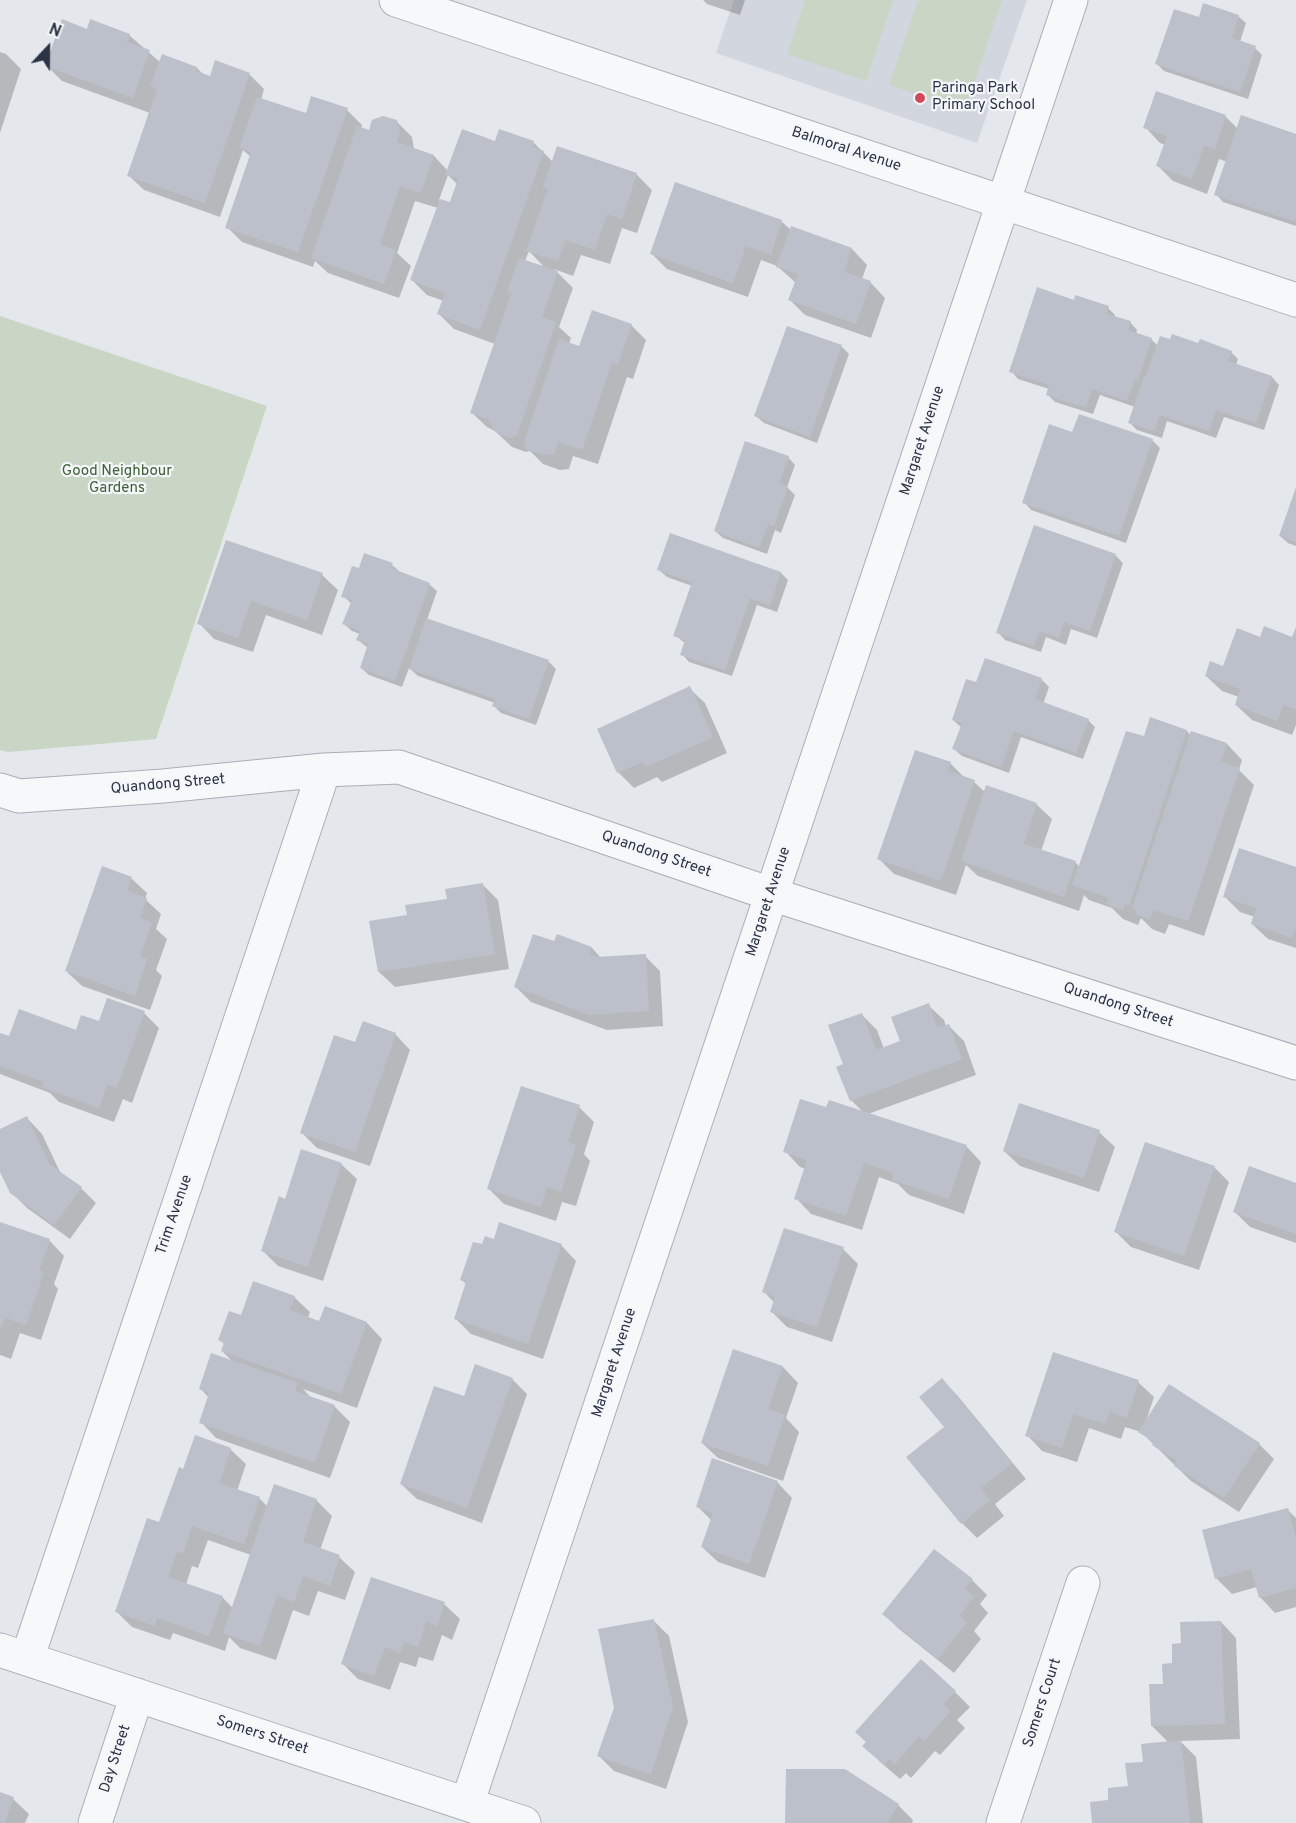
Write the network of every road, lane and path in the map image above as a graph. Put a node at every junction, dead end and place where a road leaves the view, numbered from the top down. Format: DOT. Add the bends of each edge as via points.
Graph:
graph roads {
  1 [pos="396,0"];
  2 [pos="1071,0"];
  3 [pos="1002,202"];
  4 [pos="1296,300"];
  5 [pos="324,770"];
  6 [pos="0,790"];
  7 [pos="771,894"];
  8 [pos="1296,1063"];
  9 [pos="1083,1583"];
  10 [pos="13,1654"];
  11 [pos="136,1695"];
  12 [pos="467,1804"];
  13 [pos="95,1823"];
  14 [pos="524,1823"];
  15 [pos="1003,1823"];
  1 -- 3 [label="street, Balmoral Avenue"];
  2 -- 3 [label="street, Margaret Avenue"];
  3 -- 4 [label="street, Balmoral Avenue"];
  3 -- 7 [label="street, Margaret Avenue"];
  5 -- 6 [label="street, Quandong Street" via="19,796"];
  5 -- 7 [label="street, Quandong Street" via="399,767"];
  5 -- 10 [label="street, Trim Avenue"];
  7 -- 8 [label="street, Quandong Street"];
  7 -- 12 [label="street, Margaret Avenue"];
  9 -- 15 [label="street, Somers Court"];
  10 -- 11 [label="street, Somers Street"];
  11 -- 12 [label="street, Somers Street"];
  11 -- 13 [label="street, Day Street"];
  12 -- 14 [label="street, Somers Street"];
}
